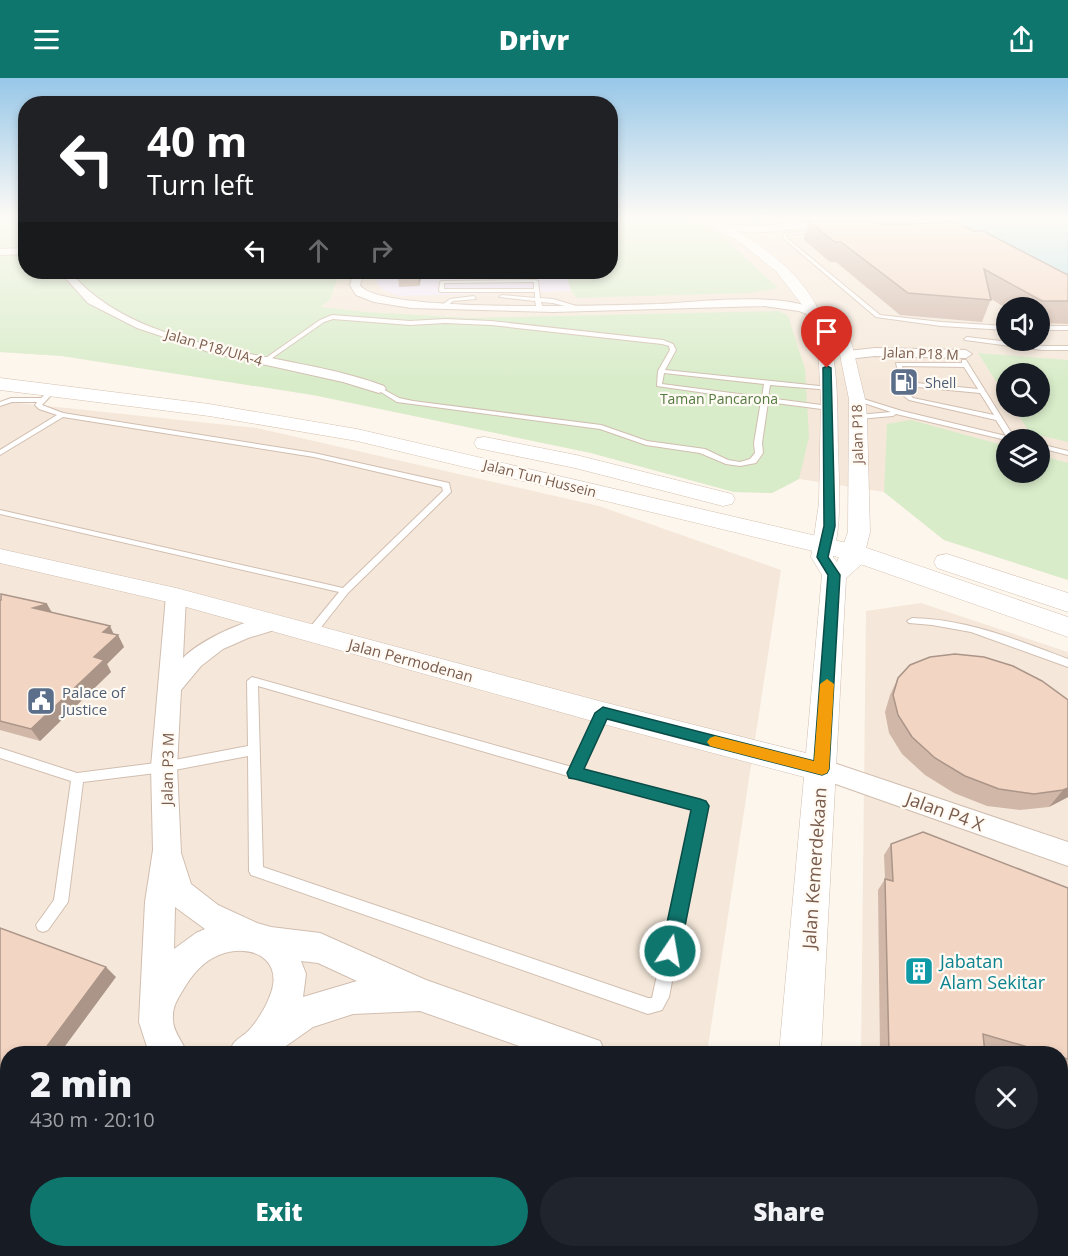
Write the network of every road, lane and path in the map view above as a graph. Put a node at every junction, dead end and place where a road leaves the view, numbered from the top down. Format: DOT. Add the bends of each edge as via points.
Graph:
graph roads {
  1 [pos="782,273"];
  2 [pos="798,273"];
  3 [pos="827,273"];
  4 [pos="71,279"];
  5 [pos="357,279"];
  6 [pos="442,282"];
  7 [pos="538,290"];
  8 [pos="799,292"];
  9 [pos="744,303"];
  10 [pos="538,304"];
  11 [pos="815,314"];
  12 [pos="964,326"];
  13 [pos="996,328"];
  14 [pos="1050,328"];
  15 [pos="1068,328"];
  16 [pos="967,339"];
  17 [pos="1068,348"];
  18 [pos="846,350"];
  19 [pos="964,358"];
  20 [pos="263,362"];
  21 [pos="0,370"];
  22 [pos="661,372"];
  23 [pos="767,383"];
  24 [pos="0,384"];
  25 [pos="903,384"];
  26 [pos="379,389"];
  27 [pos="829,389"];
  28 [pos="983,391"];
  29 [pos="47,395"];
  30 [pos="766,399"];
  31 [pos="857,399"];
  32 [pos="0,404"];
  33 [pos="829,408"];
  34 [pos="900,413"];
  35 [pos="62,415"];
  36 [pos="858,417"];
  37 [pos="999,418"];
  38 [pos="1006,429"];
  39 [pos="437,433"];
  40 [pos="996,435"];
  41 [pos="460,438"];
  42 [pos="1050,448"];
  43 [pos="0,452"];
  44 [pos="1068,453"];
  45 [pos="744,504"];
  46 [pos="0,512"];
  47 [pos="821,531"];
  48 [pos="857,543"];
  49 [pos="0,556"];
  50 [pos="834,575"];
  51 [pos="345,591"];
  52 [pos="176,596"];
  53 [pos="1068,603"];
  54 [pos="912,621"];
  55 [pos="274,623"];
  56 [pos="1068,627"];
  57 [pos="311,633"];
  58 [pos="1068,663"];
  59 [pos="171,687"];
  60 [pos="603,713"];
  61 [pos="253,750"];
  62 [pos="0,753"];
  63 [pos="164,766"];
  64 [pos="822,769"];
  65 [pos="575,773"];
  66 [pos="77,778"];
  67 [pos="167,850"];
  68 [pos="1068,854"];
  69 [pos="43,925"];
  70 [pos="260,938"];
  71 [pos="422,995"];
  72 [pos="158,1003"];
  73 [pos="165,1046"];
  74 [pos="254,1046"];
  75 [pos="254,1046"];
  76 [pos="568,1046"];
  77 [pos="793,1046"];
  1 -- 8 [label="street, Jalan P18"];
  2 -- 18 [label="street, Jalan P18" via="824,304"];
  3 -- 12 [label="lane" via="878,316"];
  4 -- 20 [label="street, Jalan P18/UIA-4" via="96,303 125,318"];
  5 -- 10 [label="street" via="360,293 390,302 444,306"];
  6 -- 7 [label="lane" via="536,281"];
  6 -- 7 [label="lane" via="441,291"];
  7 -- 10 [label="lane"];
  8 -- 9 [label="street"];
  8 -- 11 [label="street, Jalan P18"];
  9 -- 10 [label="street" via="580,308"];
  9 -- 11 [label="street" via="797,306"];
  11 -- 27 [label="street, Jalan P18" via="826,347"];
  12 -- 13 [label="lane"];
  12 -- 16 [label="lane"];
  14 -- 15 [label="lane"];
  16 -- 17 [label="lane"];
  16 -- 19 [label="lane"];
  18 -- 19 [label="street, Jalan P18 M"];
  18 -- 31 [label="street, Jalan P18"];
  19 -- 25 [label="lane" via="899,363"];
  19 -- 28 [label="lane"];
  20 -- 22 [label="lane" via="322,321 344,317 410,323 491,323 655,340 673,347"];
  20 -- 26 [label="street, Jalan P18/UIA-4" via="352,379"];
  21 -- 39 [label="main road" via="293,404"];
  22 -- 23 [label="lane"];
  22 -- 30 [label="lane" via="658,383 663,386"];
  23 -- 27 [label="lane"];
  23 -- 30 [label="lane"];
  24 -- 29 [label="main road, Jalan Tun Hussein"];
  25 -- 28 [label="lane"];
  25 -- 37 [label="lane" via="908,396 917,401"];
  26 -- 30 [label="lane" via="405,402 601,427 646,443 702,451 733,463 753,461 759,453"];
  27 -- 33 [label="street, Jalan P18"];
  28 -- 37 [label="lane"];
  29 -- 32 [label="lane"];
  29 -- 35 [label="lane" via="38,405"];
  29 -- 47 [label="main road, Jalan Tun Hussein" via="209,410 357,435"];
  30 -- 33 [label="lane"];
  31 -- 34 [label="lane"];
  31 -- 36 [label="street, Jalan P18"];
  33 -- 47 [label="street, Jalan P18"];
  34 -- 36 [label="lane"];
  34 -- 40 [label="lane"];
  35 -- 43 [label="lane"];
  35 -- 51 [label="lane" via="314,454 446,485 447,492"];
  36 -- 48 [label="street, Jalan P18"];
  37 -- 38 [label="lane"];
  41 -- 45 [label="main road, Jalan Tun Hussein"];
  42 -- 44 [label="lane"];
  46 -- 51 [label="lane"];
  47 -- 48 [label="main road, Jalan Tun Hussein"];
  47 -- 50 [label="street, Jalan Kemerdekaan" via="822,557"];
  48 -- 50 [label="street" via="850,564"];
  48 -- 53 [label="main road, Jalan Tun Hussein"];
  48 -- 56 [label="main road, Jalan Tun Hussein"];
  49 -- 52 [label="street, Jalan Permodenan"];
  50 -- 64 [label="street, Jalan Kemerdekaan"];
  51 -- 57 [label="lane"];
  52 -- 55 [label="street, Jalan Permodenan"];
  52 -- 59 [label="street, Jalan P3 M"];
  54 -- 58 [label="lane" via="934,620 978,630"];
  55 -- 57 [label="street, Jalan Permodenan"];
  55 -- 59 [label="street" via="228,636 203,650"];
  57 -- 60 [label="street, Jalan Permodenan"];
  59 -- 63 [label="street, Jalan P3 M"];
  60 -- 64 [label="street, Jalan Permodenan"];
  60 -- 65 [label="lane"];
  61 -- 63 [label="lane"];
  61 -- 65 [label="lane" via="253,681"];
  61 -- 65 [label="lane" via="256,870 648,1006 657,1005 700,806"];
  62 -- 66 [label="lane"];
  63 -- 66 [label="lane"];
  63 -- 67 [label="street, Jalan P3 M"];
  64 -- 68 [label="street, Jalan P4 X"];
  64 -- 77 [label="street, Jalan Kemerdekaan"];
  66 -- 69 [label="lane" via="61,902"];
  67 -- 70 [label="street, Jalan P3 M" via="178,892 207,915"];
  67 -- 72 [label="street, Jalan P3 M" via="159,902"];
  70 -- 71 [label="street, Jalan P3 M" via="320,948"];
  70 -- 72 [label="street, Jalan P3 M" via="230,935 193,952 165,984"];
  70 -- 74 [label="street, Jalan P3 M" via="283,953 290,968 291,986 281,1015"];
  71 -- 75 [label="street, Jalan P3 M" via="353,998 304,1013"];
  71 -- 76 [label="street, Jalan P3 M"];
  72 -- 73 [label="street, Jalan P3 M" via="156,1022"];
}
